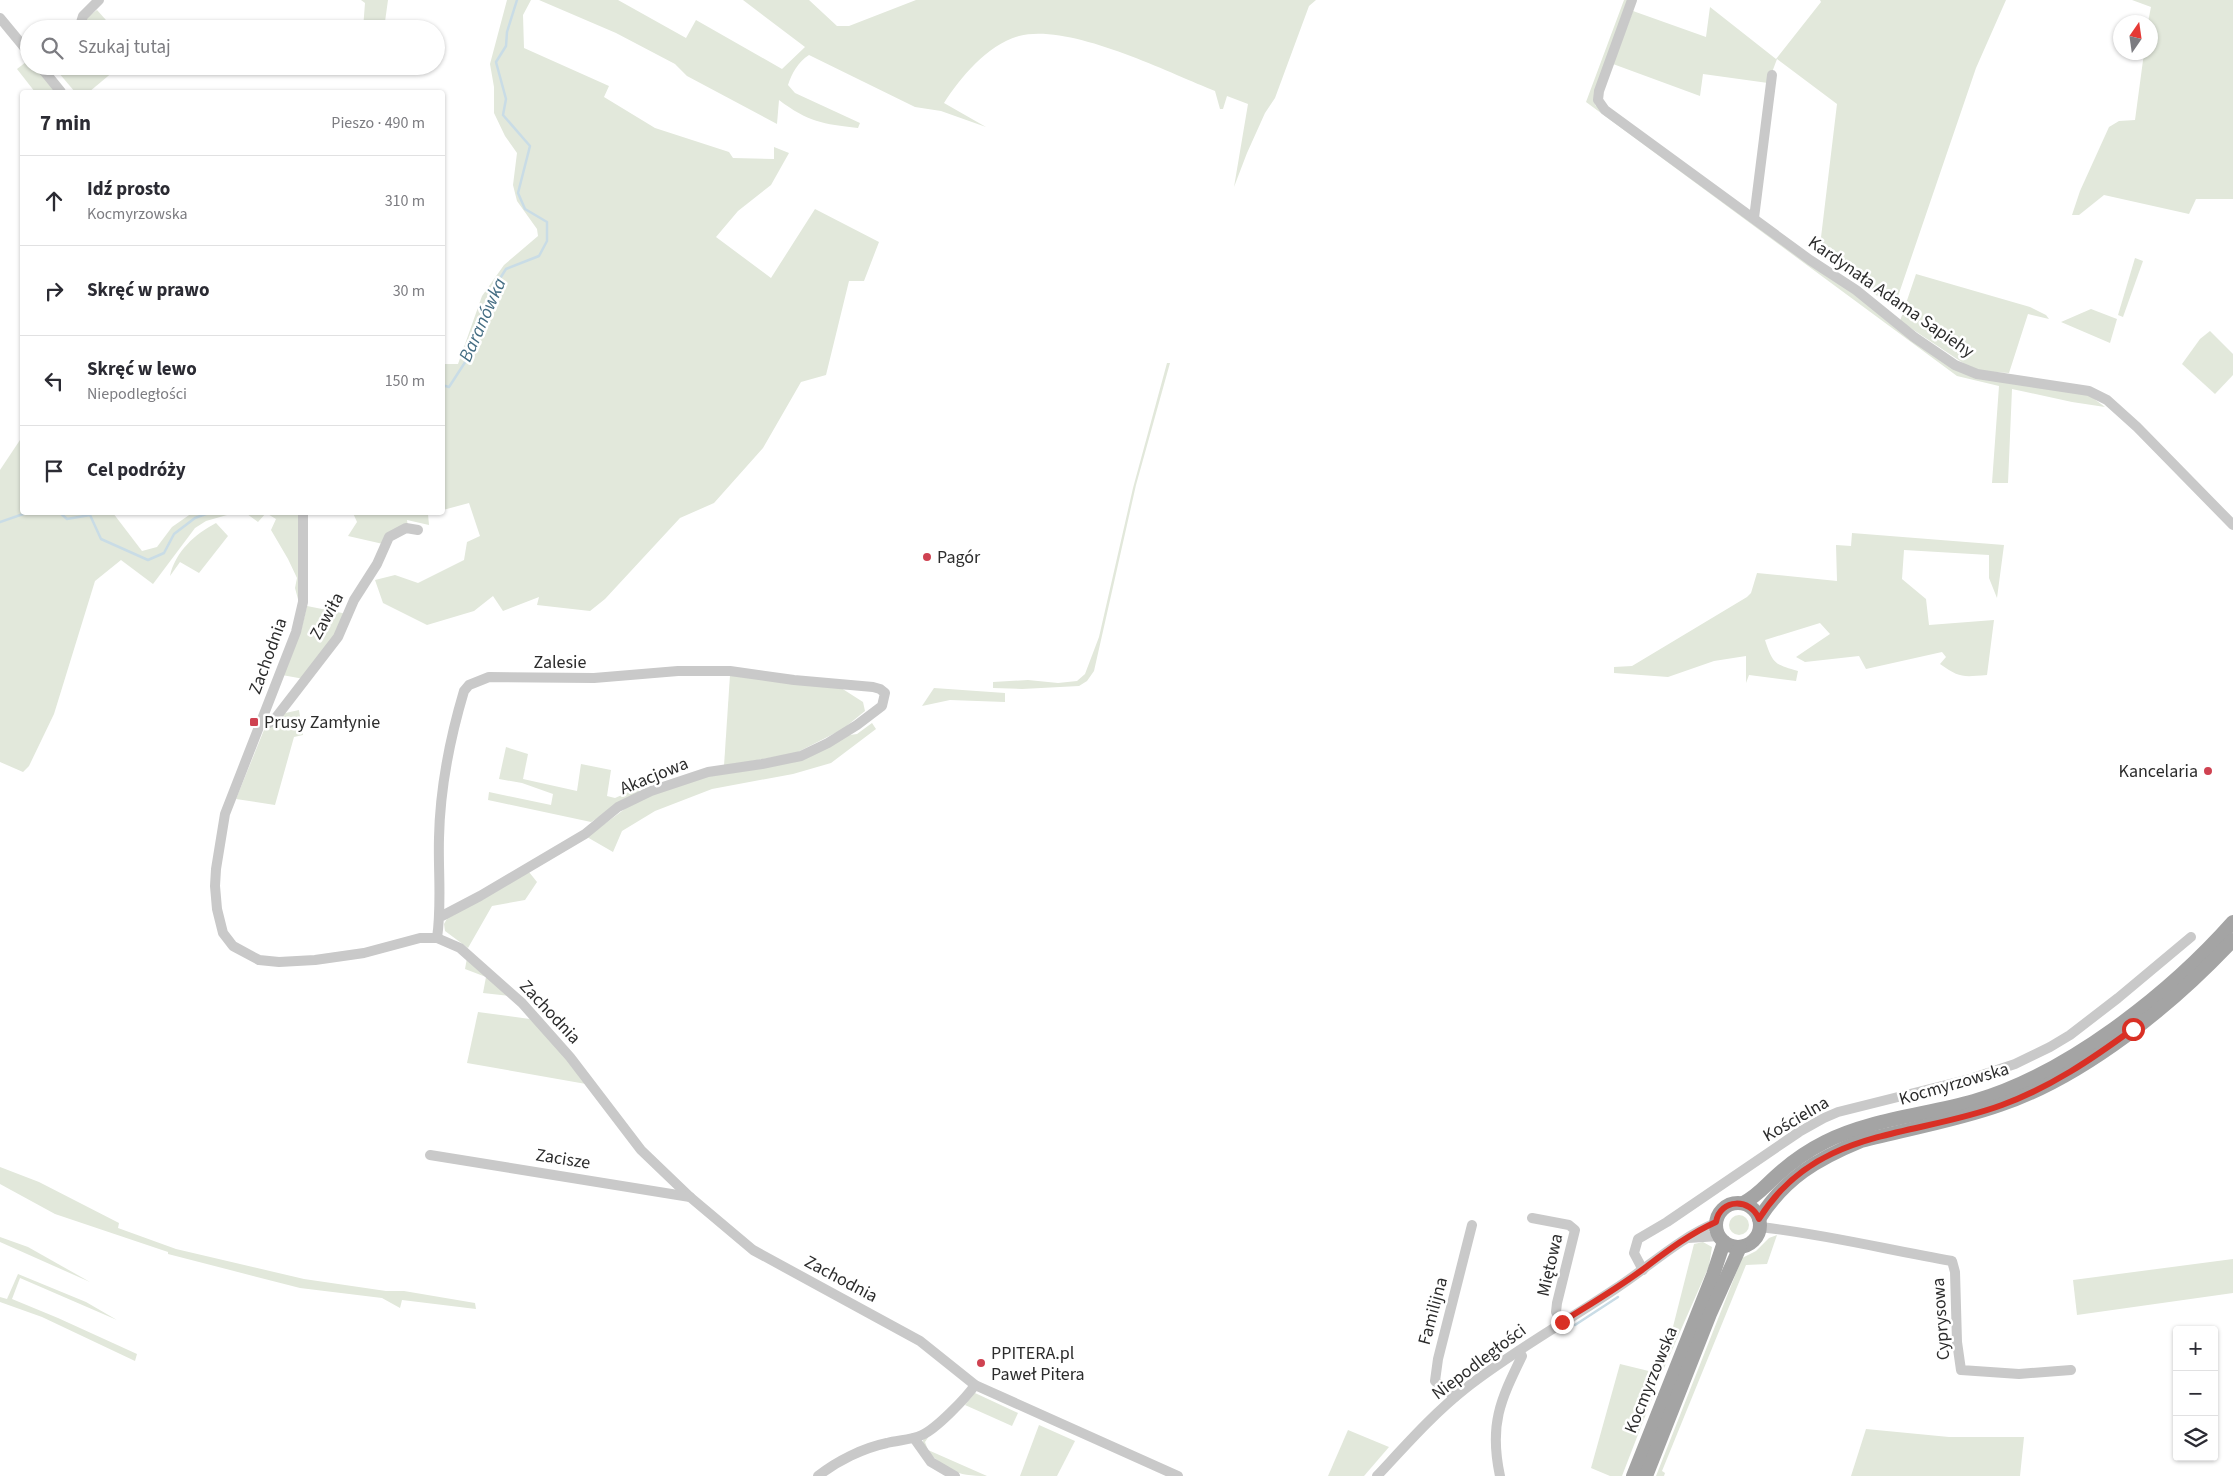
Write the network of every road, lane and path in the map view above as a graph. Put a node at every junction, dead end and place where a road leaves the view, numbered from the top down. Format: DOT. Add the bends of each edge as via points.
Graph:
graph roads {
  1 [pos="99,0"];
  2 [pos="1632,0"];
  3 [pos="0,18"];
  4 [pos="82,20"];
  5 [pos="20,42"];
  6 [pos="49,75"];
  7 [pos="1772,75"];
  8 [pos="60,90"];
  9 [pos="1754,218"];
  10 [pos="303,515"];
  11 [pos="2233,525"];
  12 [pos="418,530"];
  13 [pos="885,693"];
  14 [pos="260,724"];
  15 [pos="440,917"];
  16 [pos="2233,922"];
  17 [pos="2191,937"];
  18 [pos="437,938"];
  19 [pos="2233,940"];
  20 [pos="430,1155"];
  21 [pos="690,1197"];
  22 [pos="1743,1204"];
  23 [pos="1532,1218"];
  24 [pos="1760,1223"];
  25 [pos="1472,1225"];
  26 [pos="1720,1233"];
  27 [pos="1740,1247"];
  28 [pos="1642,1270"];
  29 [pos="1562,1322"];
  30 [pos="1519,1351"];
  31 [pos="2071,1370"];
  32 [pos="975,1385"];
  33 [pos="1455,1397"];
  34 [pos="914,1438"];
  35 [pos="818,1476"];
  36 [pos="955,1476"];
  37 [pos="1178,1476"];
  38 [pos="1378,1476"];
  39 [pos="1500,1476"];
  40 [pos="1633,1476"];
  41 [pos="1646,1476"];
  1 -- 4 [label="street"];
  2 -- 9 [label="street, Kardynała Adama Sapiehy" via="1601,84 1599,104"];
  3 -- 5 [label="street"];
  6 -- 8 [label="street"];
  7 -- 9 [label="street"];
  9 -- 11 [label="street, Kardynała Adama Sapiehy" via="1864,296 1914,337 1964,370 2078,388 2107,400"];
  10 -- 14 [label="street, Zachodnia" via="303,602 296,632"];
  12 -- 14 [label="street, Zawiła" via="406,528 389,537 377,564 354,600 338,637 274,720"];
  13 -- 15 [label="street, Akacjowa" via="882,706 828,743 801,756 708,772 651,791 618,807 585,834"];
  13 -- 15 [label="street, Zalesie" via="873,687 730,671 678,670 594,678 495,677 469,685 464,691 451,737 441,810"];
  14 -- 18 [label="street, Zachodnia" via="225,814 216,869 217,909 227,940 249,956 279,962 364,953 420,938"];
  15 -- 18 [label="street"];
  16 -- 22 [label="main road, Kocmyrzowska" via="2152,998 2062,1063 1992,1095 1876,1124 1824,1142 1788,1166 1753,1199"];
  17 -- 28 [label="street, Kościelna" via="2070,1035 2028,1058 1970,1079 1838,1112 1799,1132 1638,1239 1634,1253"];
  18 -- 21 [label="street, Zachodnia" via="460,948 522,1002 570,1057 641,1150"];
  19 -- 24 [label="main road, Kocmyrzowska" via="2172,997 2080,1067 2001,1105 1861,1141 1821,1159 1778,1191"];
  20 -- 21 [label="street, Zacisze"];
  21 -- 32 [label="street, Zachodnia" via="753,1250 920,1341"];
  22 -- 24 [label="main road" via="1754,1209"];
  22 -- 26 [label="main road" via="1727,1206 1719,1214"];
  23 -- 29 [label="street, Miętowa" via="1569,1225 1575,1230 1557,1304 1556,1312"];
  24 -- 27 [label="main road" via="1754,1240"];
  24 -- 31 [label="street, Cyprysowa" via="1952,1261 1961,1370 2019,1374"];
  25 -- 33 [label="street, Familijna" via="1435,1381"];
  26 -- 27 [label="main road" via="1734,1247"];
  26 -- 28 [label="street, Niepodległości" via="1687,1238"];
  26 -- 40 [label="main road, Kocmyrzowska" via="1713,1275"];
  27 -- 41 [label="main road, Kocmyrzowska"];
  28 -- 29 [label="street, Niepodległości"];
  29 -- 30 [label="street, Niepodległości"];
  30 -- 33 [label="street, Niepodległości"];
  30 -- 39 [label="street" via="1522,1356 1502,1400 1495,1430"];
  32 -- 34 [label="street" via="966,1398 924,1434"];
  32 -- 37 [label="street, Zachodnia"];
  33 -- 38 [label="street, Niepodległości" via="1427,1422"];
  34 -- 35 [label="street" via="861,1452 831,1465"];
  34 -- 36 [label="street" via="931,1462"];
}
